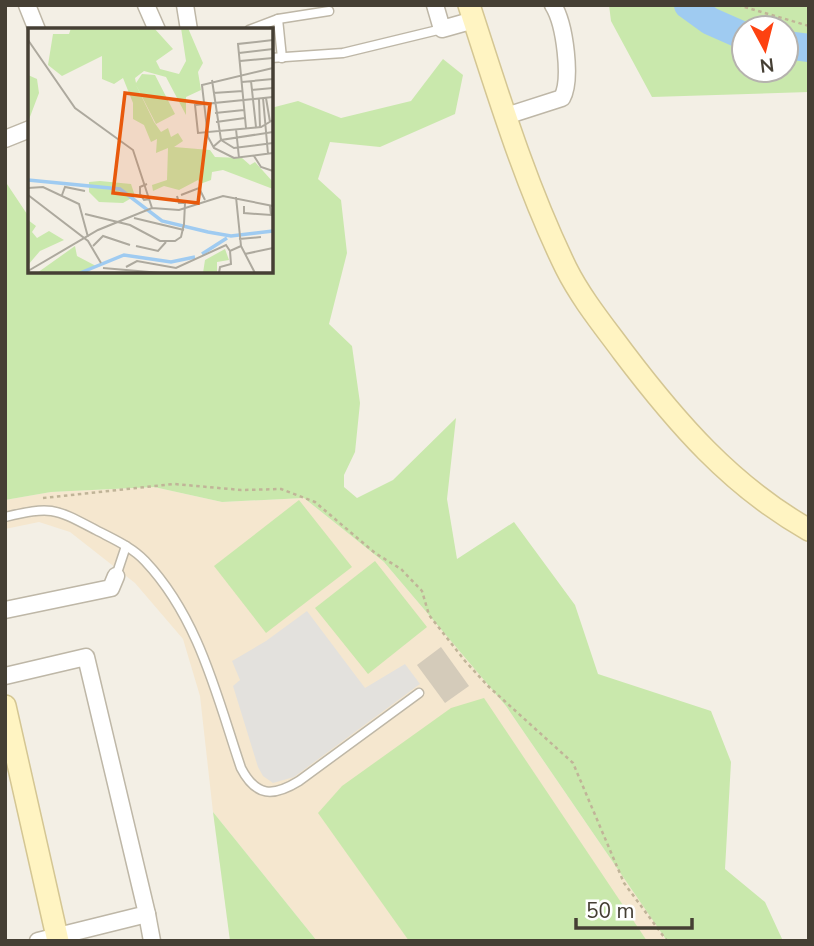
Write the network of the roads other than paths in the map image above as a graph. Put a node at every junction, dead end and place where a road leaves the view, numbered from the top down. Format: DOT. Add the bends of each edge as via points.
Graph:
graph roads {
  1 [pos="27,5"];
  2 [pos="146,5"];
  3 [pos="185,5"];
  4 [pos="435,5"];
  5 [pos="553,5"];
  6 [pos="329,11"];
  7 [pos="471,13"];
  8 [pos="278,19"];
  9 [pos="36,28"];
  10 [pos="156,28"];
  11 [pos="189,28"];
  12 [pos="254,28"];
  13 [pos="442,29"];
  14 [pos="273,58"];
  15 [pos="282,58"];
  16 [pos="506,116"];
  17 [pos="28,130"];
  18 [pos="5,139"];
  19 [pos="5,517"];
  20 [pos="809,530"];
  21 [pos="126,546"];
  22 [pos="116,576"];
  23 [pos="5,610"];
  24 [pos="5,676"];
  25 [pos="419,693"];
  26 [pos="5,706"];
  27 [pos="147,914"];
  28 [pos="51,939"];
  29 [pos="152,941"];
  1 -- 9 [label="street"];
  2 -- 10 [label="street"];
  3 -- 11 [label="street"];
  4 -- 13 [label="street"];
  5 -- 16 [label="street" via="560,16 568,87 562,98"];
  6 -- 8 [label="lane"];
  7 -- 13 [label="street"];
  7 -- 16 [label="street"];
  8 -- 12 [label="lane"];
  8 -- 15 [label="lane"];
  13 -- 15 [label="lane" via="343,52"];
  14 -- 15 [label="lane"];
  16 -- 20 [label="street" via="551,235 597,318 675,420 714,461"];
  17 -- 18 [label="street"];
  19 -- 21 [label="lane" via="57,510"];
  21 -- 22 [label="lane"];
  21 -- 25 [label="lane" via="145,561 174,600 201,648 241,768 249,784 260,792 285,790"];
  22 -- 23 [label="street" via="111,588"];
  24 -- 27 [label="street" via="86,657"];
  26 -- 28 [label="street"];
  27 -- 28 [label="street"];
  27 -- 29 [label="street"];
}
